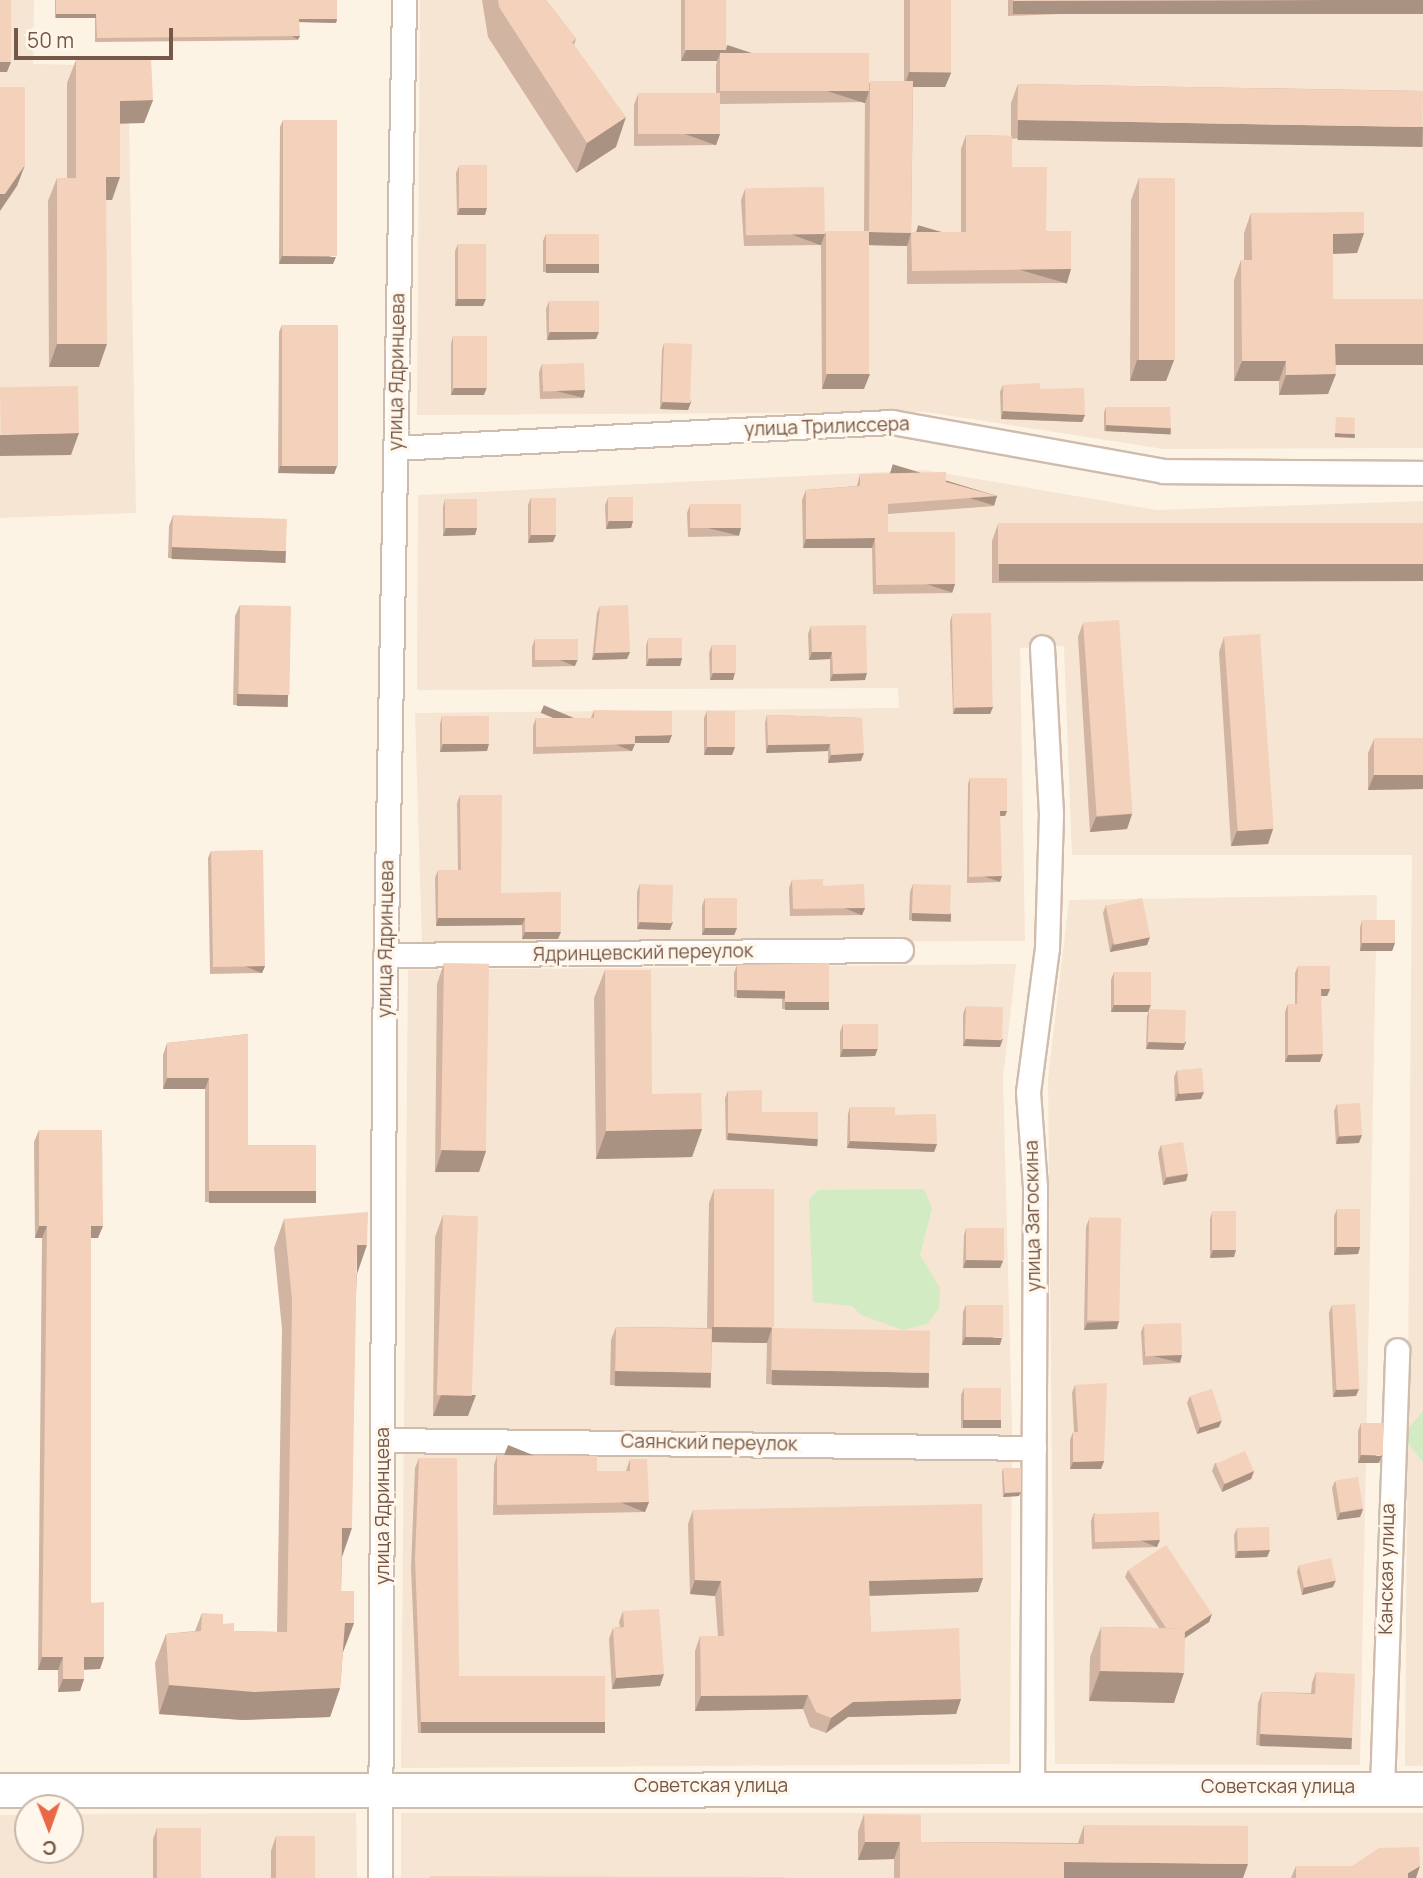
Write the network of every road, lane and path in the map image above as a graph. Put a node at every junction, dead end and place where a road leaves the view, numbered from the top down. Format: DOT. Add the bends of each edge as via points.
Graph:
graph roads {
  1 [pos="404,0"];
  2 [pos="396,447"];
  3 [pos="1423,473"];
  4 [pos="1042,647"];
  5 [pos="901,950"];
  6 [pos="385,955"];
  7 [pos="1396,1350"];
  8 [pos="383,1440"];
  9 [pos="1034,1448"];
  10 [pos="381,1786"];
  11 [pos="1032,1787"];
  12 [pos="1382,1788"];
  13 [pos="1423,1789"];
  14 [pos="0,1790"];
  15 [pos="380,1878"];
  1 -- 2 [label="street, улица Ядринцева"];
  2 -- 3 [label="street, улица Трилиссера" via="892,422 1163,471"];
  2 -- 6 [label="street, улица Ядринцева"];
  4 -- 9 [label="street, улица Загоскина" via="1051,814 1047,948 1028,1092 1035,1186"];
  5 -- 6 [label="street, Ядринцевский переулок"];
  6 -- 8 [label="street, улица Ядринцева"];
  7 -- 12 [label="street, Канская улица"];
  8 -- 9 [label="street, Саянский переулок"];
  8 -- 10 [label="street, улица Ядринцева"];
  9 -- 11 [label="street, улица Загоскина"];
  10 -- 11 [label="main road, Советская улица"];
  10 -- 14 [label="main road, Советская улица"];
  10 -- 15 [label="street, улица Ядринцева"];
  11 -- 12 [label="main road, Советская улица"];
  12 -- 13 [label="main road, Советская улица"];
}
